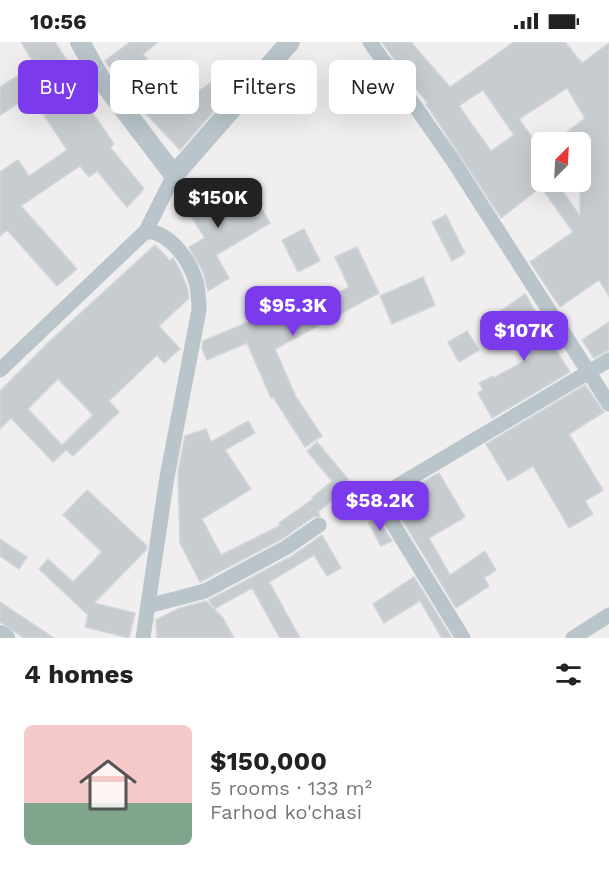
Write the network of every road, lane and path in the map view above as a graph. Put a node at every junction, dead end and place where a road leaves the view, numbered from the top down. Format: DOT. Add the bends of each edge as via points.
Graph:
graph roads {
  1 [pos="80,42"];
  2 [pos="290,42"];
  3 [pos="370,42"];
  4 [pos="174,175"];
  5 [pos="146,231"];
  6 [pos="609,360"];
  7 [pos="0,370"];
  8 [pos="588,372"];
  9 [pos="609,404"];
  10 [pos="319,525"];
  11 [pos="148,606"];
  12 [pos="609,615"];
  13 [pos="0,635"];
  14 [pos="5,638"];
  15 [pos="143,638"];
  16 [pos="463,638"];
  17 [pos="573,638"];
  1 -- 4 [label="street" via="100,78"];
  2 -- 4 [label="street"];
  3 -- 8 [label="street" via="452,159"];
  4 -- 5 [label="street"];
  5 -- 7 [label="street"];
  5 -- 11 [label="street" via="169,240 184,256 196,284 200,310 167,477"];
  6 -- 8 [label="street"];
  8 -- 9 [label="street"];
  8 -- 16 [label="street" via="377,498"];
  10 -- 11 [label="street" via="287,547 205,591"];
  11 -- 15 [label="street"];
  12 -- 17 [label="street"];
  13 -- 14 [label="street"];
}
